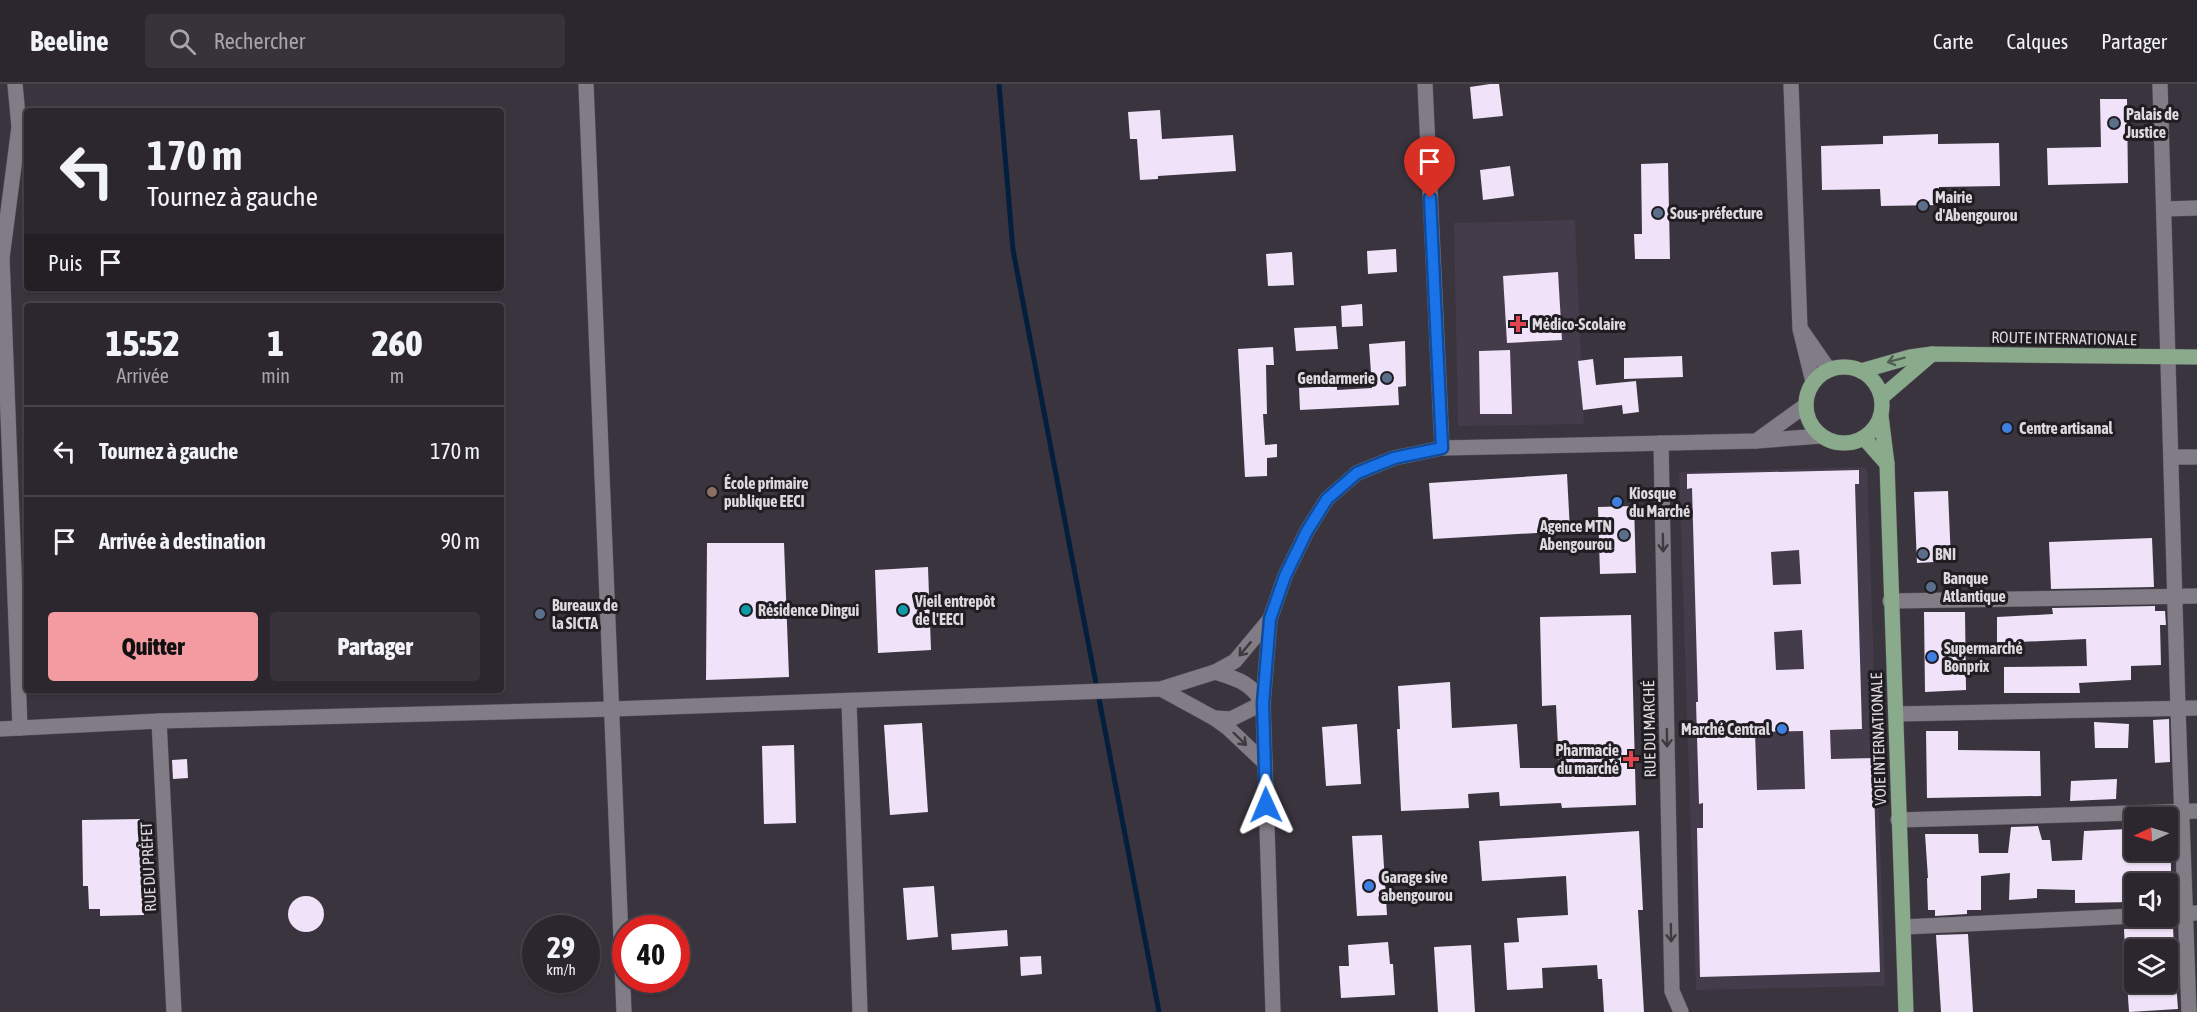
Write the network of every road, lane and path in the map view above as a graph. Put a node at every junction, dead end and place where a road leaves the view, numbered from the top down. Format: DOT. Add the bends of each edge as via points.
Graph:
graph roads {
  1 [pos="15,84"];
  2 [pos="586,84"];
  3 [pos="1425,84"];
  4 [pos="1791,84"];
  5 [pos="2160,84"];
  6 [pos="2197,208"];
  7 [pos="2164,209"];
  8 [pos="1800,329"];
  9 [pos="1932,354"];
  10 [pos="2169,357"];
  11 [pos="2197,357"];
  12 [pos="1829,370"];
  13 [pos="1861,371"];
  14 [pos="1813,382"];
  15 [pos="1882,397"];
  16 [pos="1806,405"];
  17 [pos="1881,416"];
  18 [pos="1821,436"];
  19 [pos="1864,438"];
  20 [pos="1756,441"];
  21 [pos="1661,443"];
  22 [pos="1442,448"];
  23 [pos="2171,457"];
  24 [pos="2197,457"];
  25 [pos="1887,464"];
  26 [pos="2174,596"];
  27 [pos="2197,596"];
  28 [pos="1890,602"];
  29 [pos="1270,619"];
  30 [pos="1215,672"];
  31 [pos="1161,689"];
  32 [pos="849,702"];
  33 [pos="1263,703"];
  34 [pos="2197,708"];
  35 [pos="612,709"];
  36 [pos="2178,709"];
  37 [pos="1896,714"];
  38 [pos="1214,718"];
  39 [pos="159,721"];
  40 [pos="20,728"];
  41 [pos="0,729"];
  42 [pos="1265,763"];
  43 [pos="2189,812"];
  44 [pos="1898,820"];
  45 [pos="2191,913"];
  46 [pos="2124,916"];
  47 [pos="1904,927"];
  48 [pos="174,1012"];
  49 [pos="624,1012"];
  50 [pos="860,1012"];
  51 [pos="1273,1012"];
  52 [pos="1681,1012"];
  53 [pos="1906,1012"];
  54 [pos="2189,1012"];
  1 -- 40 [label="street" via="19,127 2,258"];
  2 -- 35 [label="street"];
  3 -- 22 [label="street"];
  4 -- 8 [label="street"];
  5 -- 7 [label="street"];
  6 -- 7 [label="street"];
  7 -- 10 [label="street"];
  8 -- 12 [label="street"];
  8 -- 14 [label="street"];
  9 -- 10 [label="main road, ROUTE INTERNATIONALE"];
  9 -- 13 [label="main road, ROUTE INTERNATIONALE, one-way"];
  9 -- 15 [label="main road"];
  10 -- 11 [label="main road, ROUTE INTERNATIONALE"];
  10 -- 23 [label="street"];
  12 -- 13 [label="main road" via="1839,366"];
  12 -- 14 [label="main road"];
  13 -- 15 [label="main road" via="1871,377"];
  14 -- 16 [label="main road"];
  15 -- 17 [label="main road"];
  16 -- 18 [label="main road" via="1813,428"];
  16 -- 20 [label="street"];
  17 -- 19 [label="main road"];
  17 -- 25 [label="main road, VOIE INTERNATIONALE"];
  18 -- 19 [label="main road" via="1842,443"];
  18 -- 20 [label="street"];
  19 -- 25 [label="main road"];
  20 -- 21 [label="street"];
  21 -- 22 [label="street"];
  21 -- 52 [label="street, RUE DU MARCHÉ, one-way" via="1672,991"];
  22 -- 29 [label="street" via="1394,458 1357,473 1327,499 1285,576"];
  23 -- 24 [label="street"];
  23 -- 26 [label="street"];
  25 -- 28 [label="main road, VOIE INTERNATIONALE"];
  26 -- 27 [label="street"];
  26 -- 28 [label="street"];
  26 -- 36 [label="street"];
  28 -- 37 [label="main road, VOIE INTERNATIONALE"];
  29 -- 30 [label="street, one-way" via="1235,661"];
  29 -- 33 [label="street"];
  30 -- 31 [label="street"];
  30 -- 33 [label="street" via="1255,689"];
  31 -- 32 [label="street"];
  31 -- 38 [label="street"];
  32 -- 35 [label="street"];
  32 -- 50 [label="street"];
  33 -- 38 [label="street" via="1230,719"];
  33 -- 42 [label="street"];
  34 -- 36 [label="street"];
  35 -- 39 [label="street"];
  35 -- 49 [label="street"];
  36 -- 37 [label="street"];
  36 -- 43 [label="street"];
  37 -- 44 [label="main road, VOIE INTERNATIONALE"];
  38 -- 42 [label="street, one-way"];
  39 -- 40 [label="street"];
  39 -- 48 [label="street, RUE DU PRÉFET"];
  40 -- 41 [label="street"];
  42 -- 51 [label="street"];
  43 -- 44 [label="street"];
  43 -- 45 [label="street"];
  44 -- 47 [label="main road, VOIE INTERNATIONALE"];
  45 -- 54 [label="street"];
  46 -- 47 [label="street"];
  47 -- 53 [label="main road, VOIE INTERNATIONALE"];
}
